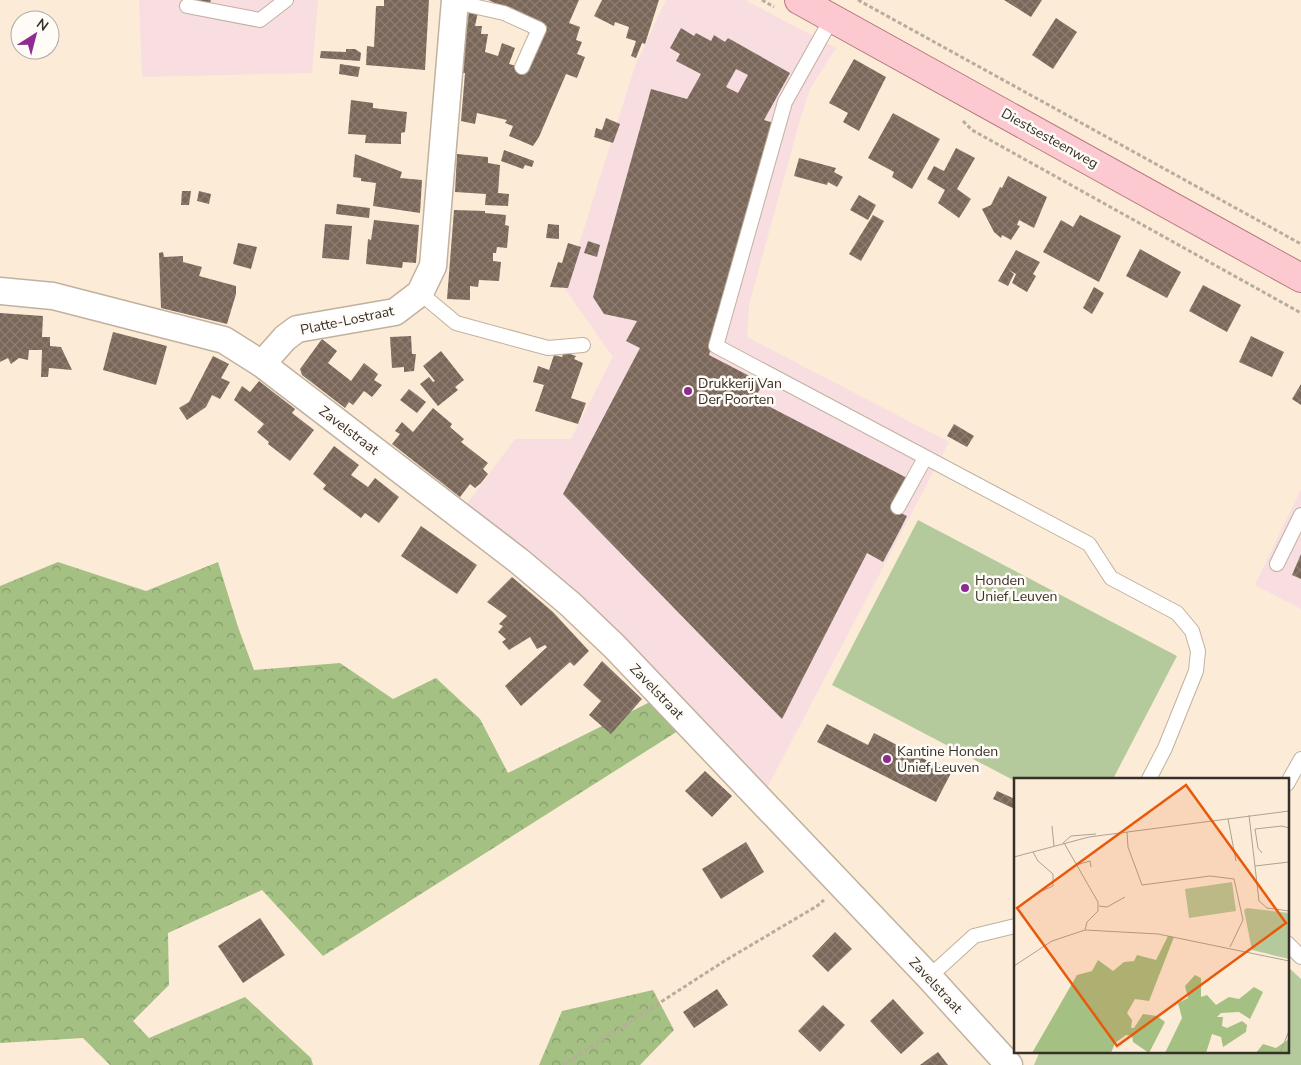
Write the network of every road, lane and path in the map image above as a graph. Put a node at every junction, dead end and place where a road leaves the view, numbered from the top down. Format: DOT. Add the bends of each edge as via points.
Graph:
graph roads {
  1 [pos="286,0"];
  2 [pos="799,0"];
  3 [pos="858,0"];
  4 [pos="455,1"];
  5 [pos="187,6"];
  6 [pos="832,18"];
  7 [pos="522,67"];
  8 [pos="1301,244"];
  9 [pos="1301,278"];
  10 [pos="0,291"];
  11 [pos="420,293"];
  12 [pos="584,345"];
  13 [pos="262,364"];
  14 [pos="925,458"];
  15 [pos="898,507"];
  16 [pos="1301,515"];
  17 [pos="1277,564"];
  18 [pos="1301,759"];
  19 [pos="1150,778"];
  20 [pos="1288,782"];
  21 [pos="841,884"];
  22 [pos="1014,926"];
  23 [pos="1288,944"];
  24 [pos="1301,957"];
  25 [pos="929,977"];
  26 [pos="563,1065"];
  27 [pos="1009,1065"];
  1 -- 5 [label="lane" via="260,20"];
  2 -- 6 [label="main road, Diestsesteenweg"];
  3 -- 8 [label="path"];
  4 -- 7 [label="lane, Platte-Lostraat" via="504,13 540,29"];
  4 -- 11 [label="street, Platte-Lostraat" via="433,266"];
  6 -- 9 [label="main road, Diestsesteenweg"];
  6 -- 14 [label="lane" via="785,102 716,346"];
  10 -- 13 [label="street" via="52,296 224,340"];
  11 -- 12 [label="lane" via="456,322 548,348"];
  11 -- 13 [label="street, Platte-Lostraat" via="395,312 297,329 284,338"];
  13 -- 21 [label="street, Zavelstraat" via="476,527 570,604"];
  14 -- 15 [label="lane"];
  14 -- 19 [label="lane" via="1089,544 1111,578 1177,613 1192,631 1198,651 1196,671"];
  16 -- 17 [label="lane"];
  18 -- 20 [label="lane"];
  21 -- 25 [label="street, Zavelstraat"];
  21 -- 26 [label="path" via="817,906 726,960"];
  22 -- 25 [label="lane" via="974,936"];
  23 -- 24 [label="lane"];
  25 -- 27 [label="street, Zavelstraat"];
}
